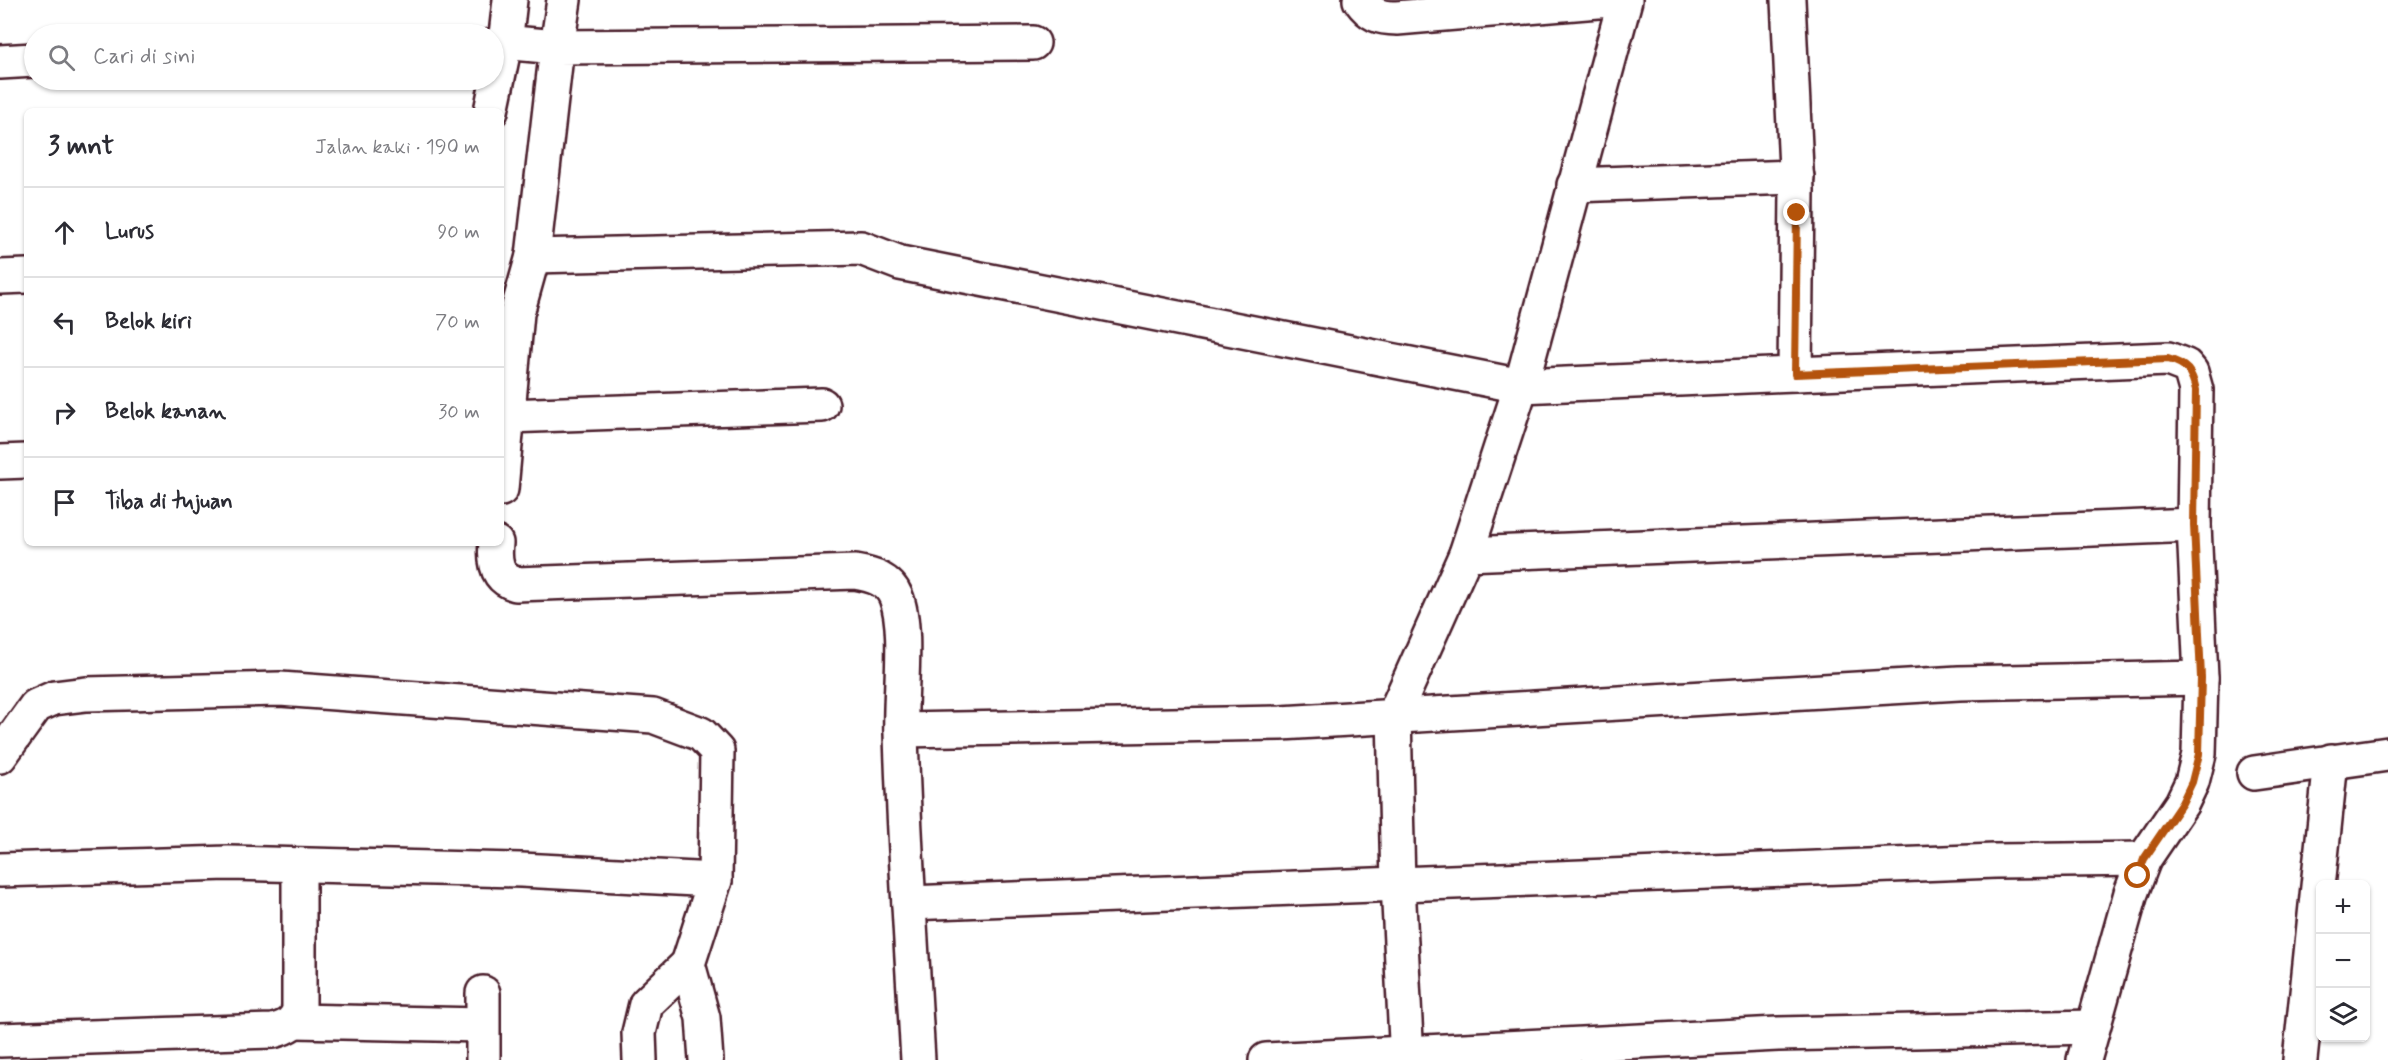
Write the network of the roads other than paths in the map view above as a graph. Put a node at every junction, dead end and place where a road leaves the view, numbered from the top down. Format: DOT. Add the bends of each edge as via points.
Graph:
graph roads {
  1 [pos="510,0"];
  2 [pos="564,0"];
  3 [pos="1360,0"];
  4 [pos="1610,0"];
  5 [pos="1625,0"];
  6 [pos="1788,0"];
  7 [pos="504,24"];
  8 [pos="1034,43"];
  9 [pos="504,44"];
  10 [pos="557,47"];
  11 [pos="24,61"];
  12 [pos="0,62"];
  13 [pos="494,90"];
  14 [pos="491,108"];
  15 [pos="1797,177"];
  16 [pos="1574,185"];
  17 [pos="533,256"];
  18 [pos="24,276"];
  19 [pos="0,277"];
  20 [pos="1795,374"];
  21 [pos="1521,386"];
  22 [pos="822,405"];
  23 [pos="507,416"];
  24 [pos="504,452"];
  25 [pos="24,461"];
  26 [pos="0,462"];
  27 [pos="2194,525"];
  28 [pos="496,546"];
  29 [pos="1466,554"];
  30 [pos="2201,678"];
  31 [pos="1395,716"];
  32 [pos="901,730"];
  33 [pos="2388,754"];
  34 [pos="0,756"];
  35 [pos="2331,761"];
  36 [pos="2254,773"];
  37 [pos="2144,859"];
  38 [pos="299,865"];
  39 [pos="0,870"];
  40 [pos="715,880"];
  41 [pos="1398,884"];
  42 [pos="909,903"];
  43 [pos="688,964"];
  44 [pos="295,1021"];
  45 [pos="2093,1027"];
  46 [pos="0,1040"];
  47 [pos="1407,1057"];
  48 [pos="483,1060"];
  49 [pos="640,1060"];
  50 [pos="706,1060"];
  51 [pos="918,1060"];
  52 [pos="1266,1060"];
  53 [pos="2084,1060"];
  54 [pos="2300,1060"];
  1 -- 7 [label="street"];
  2 -- 10 [label="street"];
  3 -- 4 [label="street" via="1376,16 1397,18"];
  5 -- 16 [label="street"];
  6 -- 15 [label="street"];
  8 -- 10 [label="street"];
  9 -- 10 [label="street"];
  10 -- 17 [label="street"];
  11 -- 12 [label="street"];
  13 -- 14 [label="street"];
  15 -- 16 [label="street"];
  15 -- 20 [label="street"];
  16 -- 21 [label="street"];
  17 -- 21 [label="street" via="861,248 900,263"];
  17 -- 23 [label="street" via="517,313"];
  18 -- 19 [label="street"];
  20 -- 21 [label="street"];
  20 -- 27 [label="street" via="2168,359 2180,362 2191,372 2196,390"];
  21 -- 29 [label="street"];
  22 -- 23 [label="street"];
  23 -- 24 [label="street"];
  25 -- 26 [label="street"];
  27 -- 29 [label="street"];
  27 -- 30 [label="street"];
  28 -- 32 [label="street" via="498,571 504,580 516,584 870,574 892,590 899,610"];
  29 -- 31 [label="street"];
  30 -- 31 [label="street" via="1959,683"];
  30 -- 37 [label="street" via="2199,754 2192,782"];
  31 -- 32 [label="street" via="1281,723"];
  31 -- 41 [label="street"];
  32 -- 42 [label="street"];
  33 -- 35 [label="street"];
  34 -- 40 [label="street" via="36,706 54,698 86,694 280,689 653,716 701,734 717,751"];
  35 -- 36 [label="street"];
  35 -- 54 [label="street"];
  37 -- 41 [label="street"];
  37 -- 45 [label="street"];
  38 -- 39 [label="street" via="228,863"];
  38 -- 40 [label="street" via="521,870"];
  38 -- 44 [label="street" via="299,1011"];
  40 -- 43 [label="street"];
  41 -- 42 [label="street"];
  41 -- 47 [label="street"];
  42 -- 51 [label="street"];
  43 -- 49 [label="street" via="645,1004 639,1034"];
  43 -- 50 [label="street" via="704,1018"];
  44 -- 46 [label="street" via="273,1031"];
  44 -- 48 [label="street" via="483,1009"];
  45 -- 47 [label="street" via="1778,1034"];
  45 -- 53 [label="street"];
  47 -- 52 [label="street"];
}
